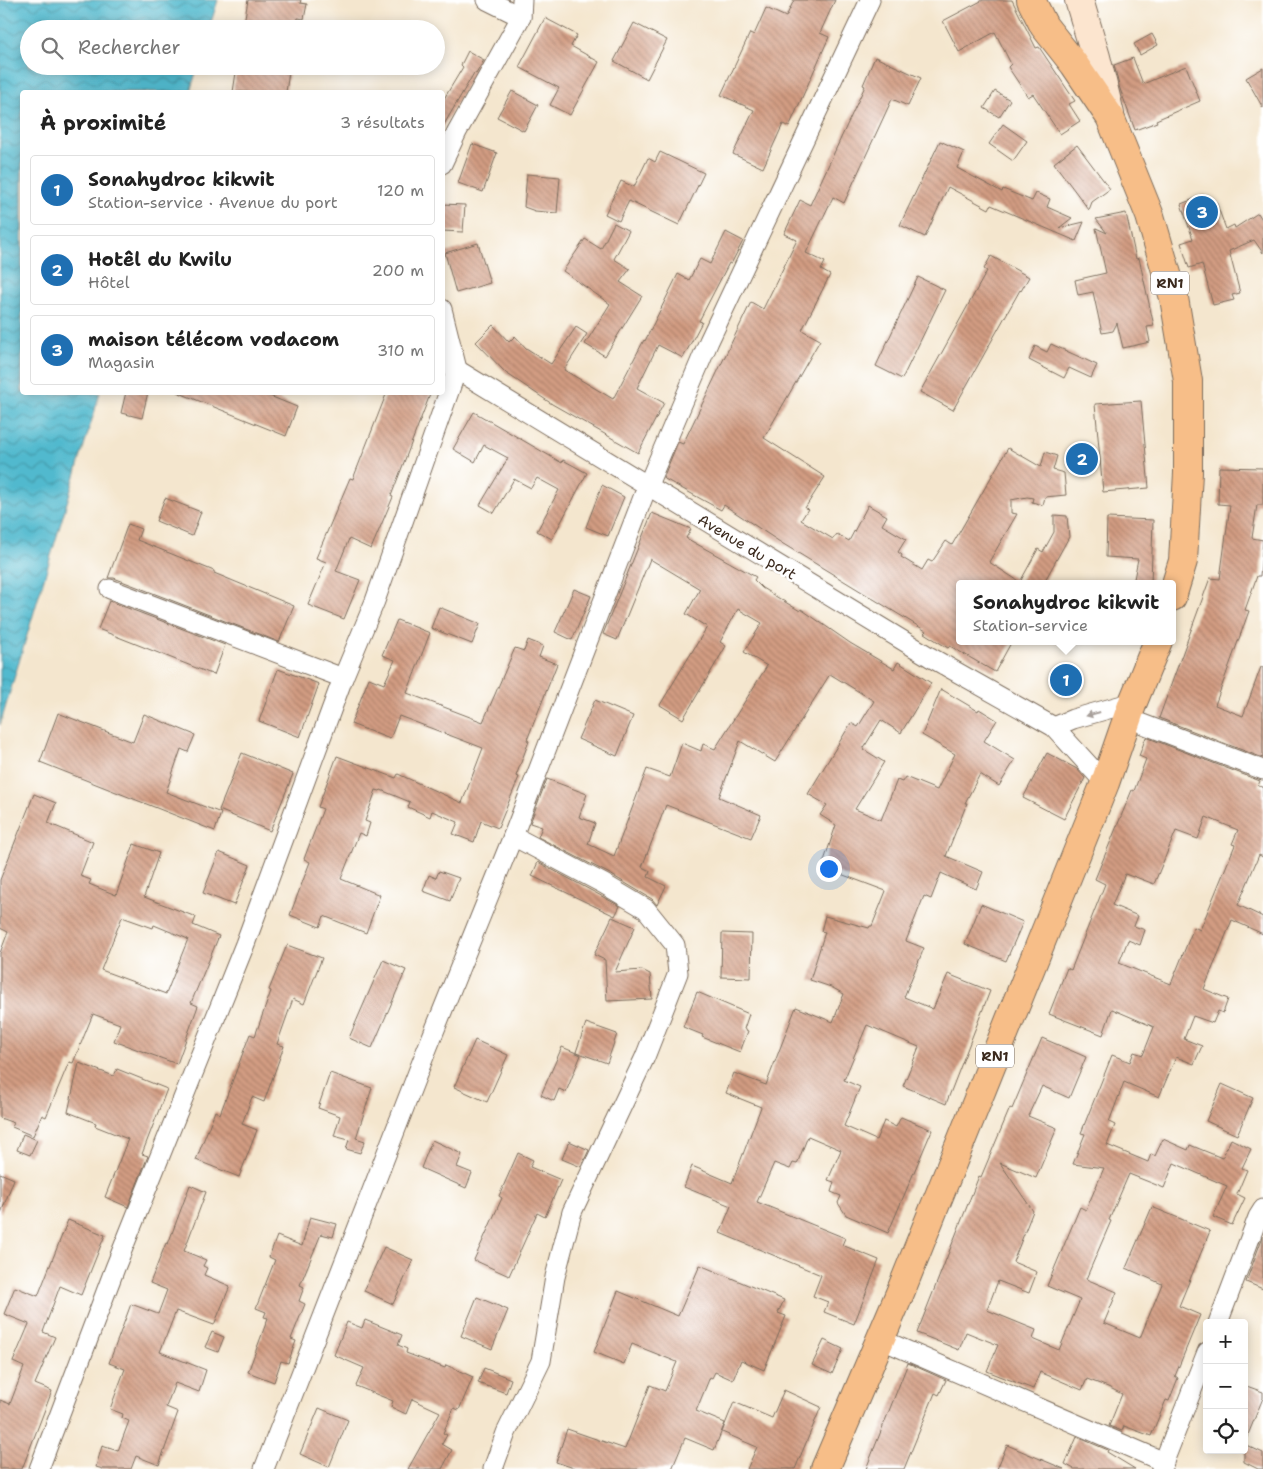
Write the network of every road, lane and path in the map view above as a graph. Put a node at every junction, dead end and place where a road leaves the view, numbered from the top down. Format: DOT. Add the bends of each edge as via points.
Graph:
graph roads {
  1 [pos="487,0"];
  2 [pos="870,0"];
  3 [pos="1031,0"];
  4 [pos="1079,0"];
  5 [pos="521,8"];
  6 [pos="1110,117"];
  7 [pos="445,158"];
  8 [pos="445,330"];
  9 [pos="450,365"];
  10 [pos="445,381"];
  11 [pos="440,395"];
  12 [pos="646,487"];
  13 [pos="1176,584"];
  14 [pos="110,589"];
  15 [pos="1156,645"];
  16 [pos="343,678"];
  17 [pos="1130,710"];
  18 [pos="1054,727"];
  19 [pos="1263,770"];
  20 [pos="1105,783"];
  21 [pos="513,836"];
  22 [pos="1263,1209"];
  23 [pos="1220,1319"];
  24 [pos="880,1339"];
  25 [pos="1203,1362"];
  26 [pos="1162,1466"];
  27 [pos="39,1469"];
  28 [pos="264,1469"];
  29 [pos="493,1469"];
  30 [pos="826,1469"];
  1 -- 5 [label="street"];
  2 -- 12 [label="street" via="709,341"];
  3 -- 6 [label="highway, RN1" via="1044,26"];
  4 -- 6 [label="main road"];
  5 -- 7 [label="street"];
  6 -- 13 [label="highway, RN1" via="1150,216 1172,289 1188,381 1188,473 1183,561"];
  8 -- 9 [label="street"];
  9 -- 10 [label="street"];
  9 -- 12 [label="street, Avenue du port"];
  11 -- 16 [label="street" via="375,601"];
  12 -- 18 [label="street, Avenue du port" via="930,658"];
  12 -- 21 [label="street"];
  14 -- 16 [label="street"];
  15 -- 17 [label="highway, RN1"];
  16 -- 27 [label="street" via="245,944 115,1268"];
  17 -- 18 [label="street, one-way" via="1073,720"];
  17 -- 19 [label="street"];
  17 -- 20 [label="highway, RN1"];
  18 -- 20 [label="street, Avenue du port"];
  20 -- 24 [label="highway, RN1"];
  21 -- 28 [label="street"];
  21 -- 29 [label="street" via="646,909 675,945 678,973 645,1057 572,1212 555,1277 541,1361 506,1433"];
  22 -- 23 [label="street"];
  24 -- 26 [label="street"];
  24 -- 30 [label="highway, RN1"];
  25 -- 26 [label="street"];
}
